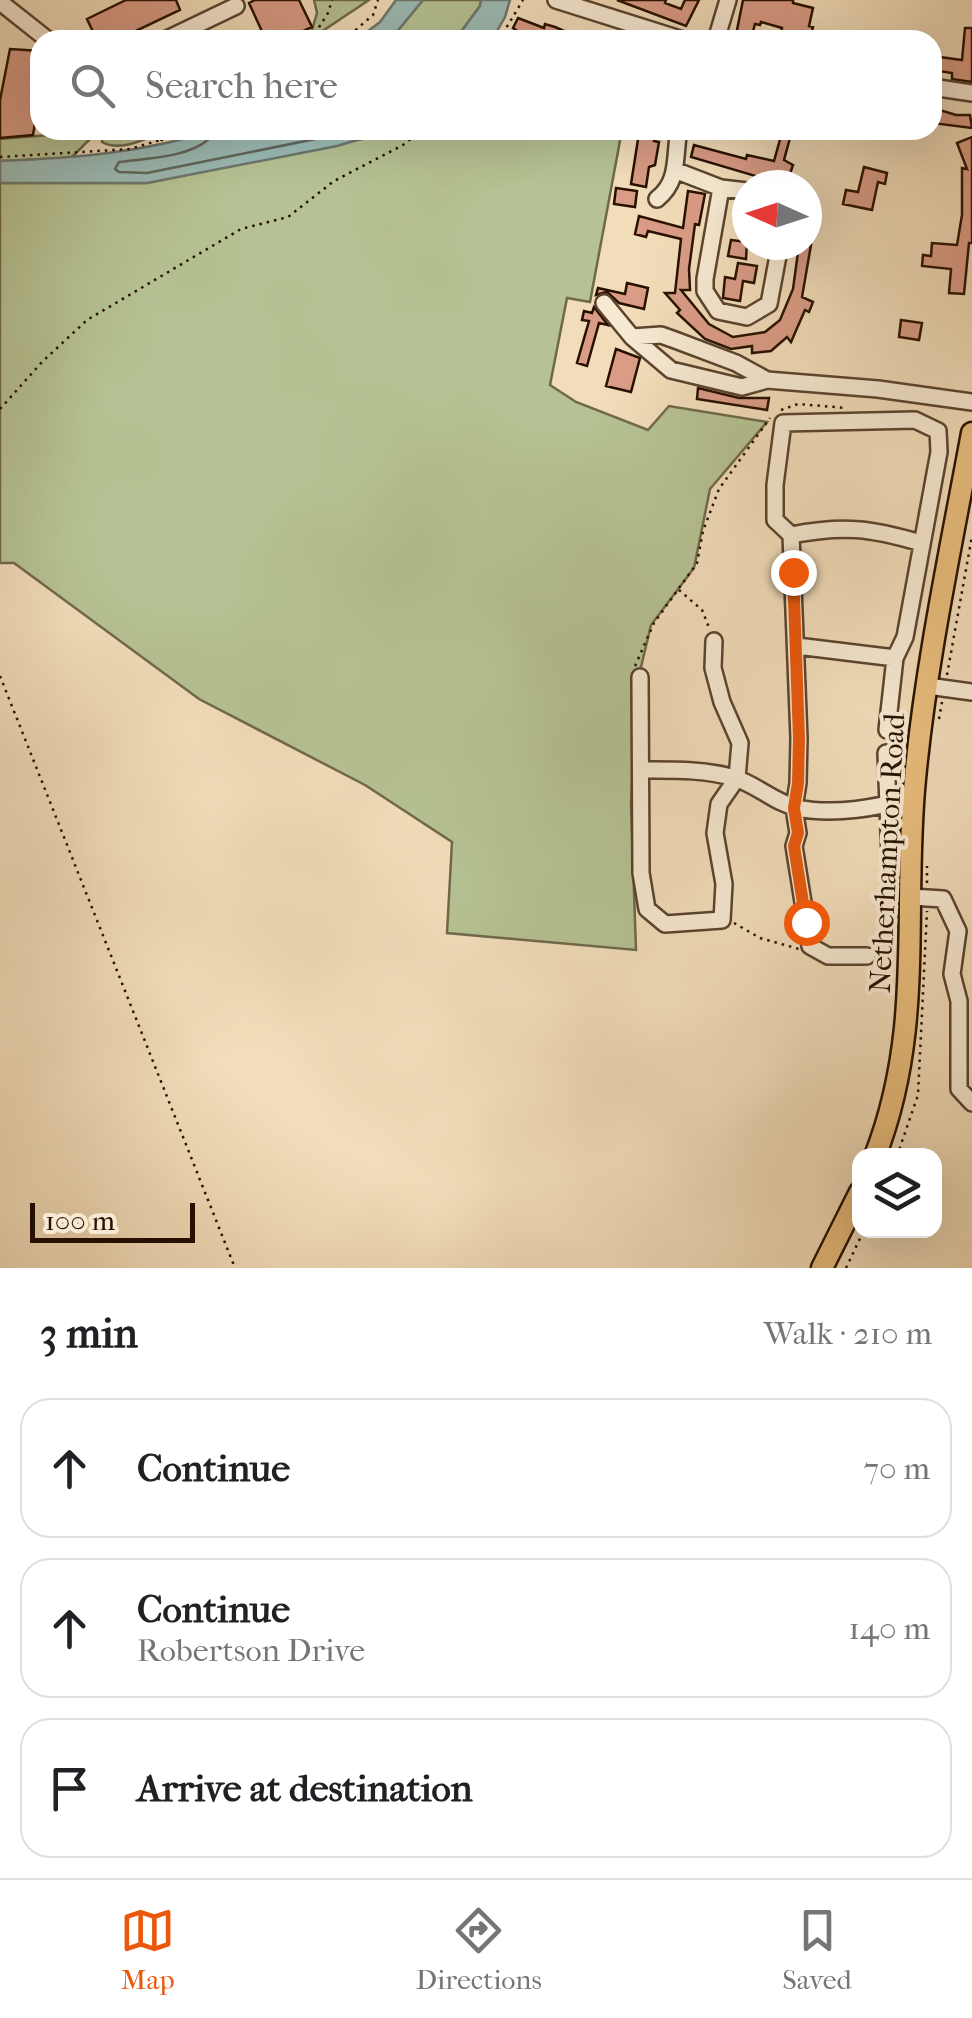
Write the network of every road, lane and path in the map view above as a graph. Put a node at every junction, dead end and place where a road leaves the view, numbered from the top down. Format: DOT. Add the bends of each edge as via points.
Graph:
graph roads {
  1 [pos="332,0"];
  2 [pos="378,0"];
  3 [pos="523,0"];
  4 [pos="556,0"];
  5 [pos="728,0"];
  6 [pos="6,3"];
  7 [pos="236,6"];
  8 [pos="37,30"];
  9 [pos="187,30"];
  10 [pos="317,30"];
  11 [pos="356,30"];
  12 [pos="504,30"];
  13 [pos="651,30"];
  14 [pos="719,30"];
  15 [pos="942,88"];
  16 [pos="972,93"];
  17 [pos="408,140"];
  18 [pos="677,140"];
  19 [pos="163,141"];
  20 [pos="0,158"];
  21 [pos="677,171"];
  22 [pos="721,188"];
  23 [pos="732,189"];
  24 [pos="657,199"];
  25 [pos="777,260"];
  26 [pos="604,303"];
  27 [pos="632,337"];
  28 [pos="767,380"];
  29 [pos="972,402"];
  30 [pos="0,409"];
  31 [pos="971,442"];
  32 [pos="965,508"];
  33 [pos="791,536"];
  34 [pos="972,536"];
  35 [pos="921,543"];
  36 [pos="964,578"];
  37 [pos="972,579"];
  38 [pos="677,589"];
  39 [pos="714,641"];
  40 [pos="797,646"];
  41 [pos="895,658"];
  42 [pos="0,676"];
  43 [pos="640,678"];
  44 [pos="936,686"];
  45 [pos="972,692"];
  46 [pos="938,723"];
  47 [pos="887,730"];
  48 [pos="886,753"];
  49 [pos="641,770"];
  50 [pos="737,778"];
  51 [pos="914,798"];
  52 [pos="886,805"];
  53 [pos="794,808"];
  54 [pos="927,866"];
  55 [pos="891,884"];
  56 [pos="919,898"];
  57 [pos="722,920"];
  58 [pos="965,933"];
  59 [pos="816,951"];
  60 [pos="867,956"];
  61 [pos="966,1002"];
  62 [pos="972,1103"];
  63 [pos="878,1148"];
  64 [pos="900,1148"];
  65 [pos="852,1208"];
  66 [pos="860,1238"];
  67 [pos="235,1268"];
  68 [pos="822,1268"];
  69 [pos="846,1268"];
  1 -- 10 [label="path"];
  2 -- 11 [label="path"];
  3 -- 12 [label="path"];
  4 -- 13 [label="street"];
  5 -- 14 [label="street"];
  6 -- 8 [label="street"];
  7 -- 9 [label="street"];
  15 -- 16 [label="street"];
  17 -- 30 [label="path" via="288,217 241,229 87,320"];
  18 -- 21 [label="street"];
  19 -- 20 [label="path"];
  21 -- 22 [label="street"];
  21 -- 24 [label="street"];
  22 -- 23 [label="street"];
  22 -- 25 [label="street" via="704,279 718,310 746,317 769,304"];
  26 -- 27 [label="street"];
  27 -- 28 [label="street" via="660,335"];
  27 -- 28 [label="street" via="671,370 742,387"];
  28 -- 29 [label="street"];
  31 -- 32 [label="main road, Netherhampton Road"];
  32 -- 44 [label="main road, Netherhampton Road"];
  33 -- 35 [label="street" via="832,527"];
  33 -- 35 [label="street" via="775,520 783,423 916,420 938,432 939,452"];
  33 -- 40 [label="street"];
  34 -- 36 [label="path"];
  35 -- 41 [label="street" via="905,638"];
  36 -- 37 [label="path"];
  36 -- 44 [label="path"];
  38 -- 39 [label="path" via="702,610"];
  39 -- 50 [label="street" via="718,685 740,743"];
  40 -- 41 [label="street"];
  40 -- 53 [label="street"];
  41 -- 47 [label="street"];
  42 -- 67 [label="path"];
  43 -- 49 [label="street"];
  44 -- 45 [label="street"];
  44 -- 46 [label="path"];
  44 -- 51 [label="main road, Netherhampton Road"];
  48 -- 52 [label="street"];
  49 -- 50 [label="street"];
  49 -- 57 [label="street" via="647,910 665,924"];
  50 -- 53 [label="street"];
  50 -- 57 [label="street" via="719,804 715,833"];
  51 -- 52 [label="street"];
  51 -- 56 [label="main road, Netherhampton Road"];
  52 -- 53 [label="street"];
  52 -- 55 [label="street"];
  53 -- 59 [label="street" via="798,880"];
  54 -- 56 [label="path"];
  56 -- 58 [label="street" via="943,898"];
  56 -- 63 [label="main road, Netherhampton Road" via="908,1021"];
  56 -- 64 [label="path" via="918,1095"];
  57 -- 59 [label="path" via="760,938"];
  58 -- 61 [label="street" via="952,974"];
  59 -- 60 [label="street"];
  61 -- 62 [label="street" via="959,1089"];
  65 -- 68 [label="main road"];
  66 -- 69 [label="path"];
}
